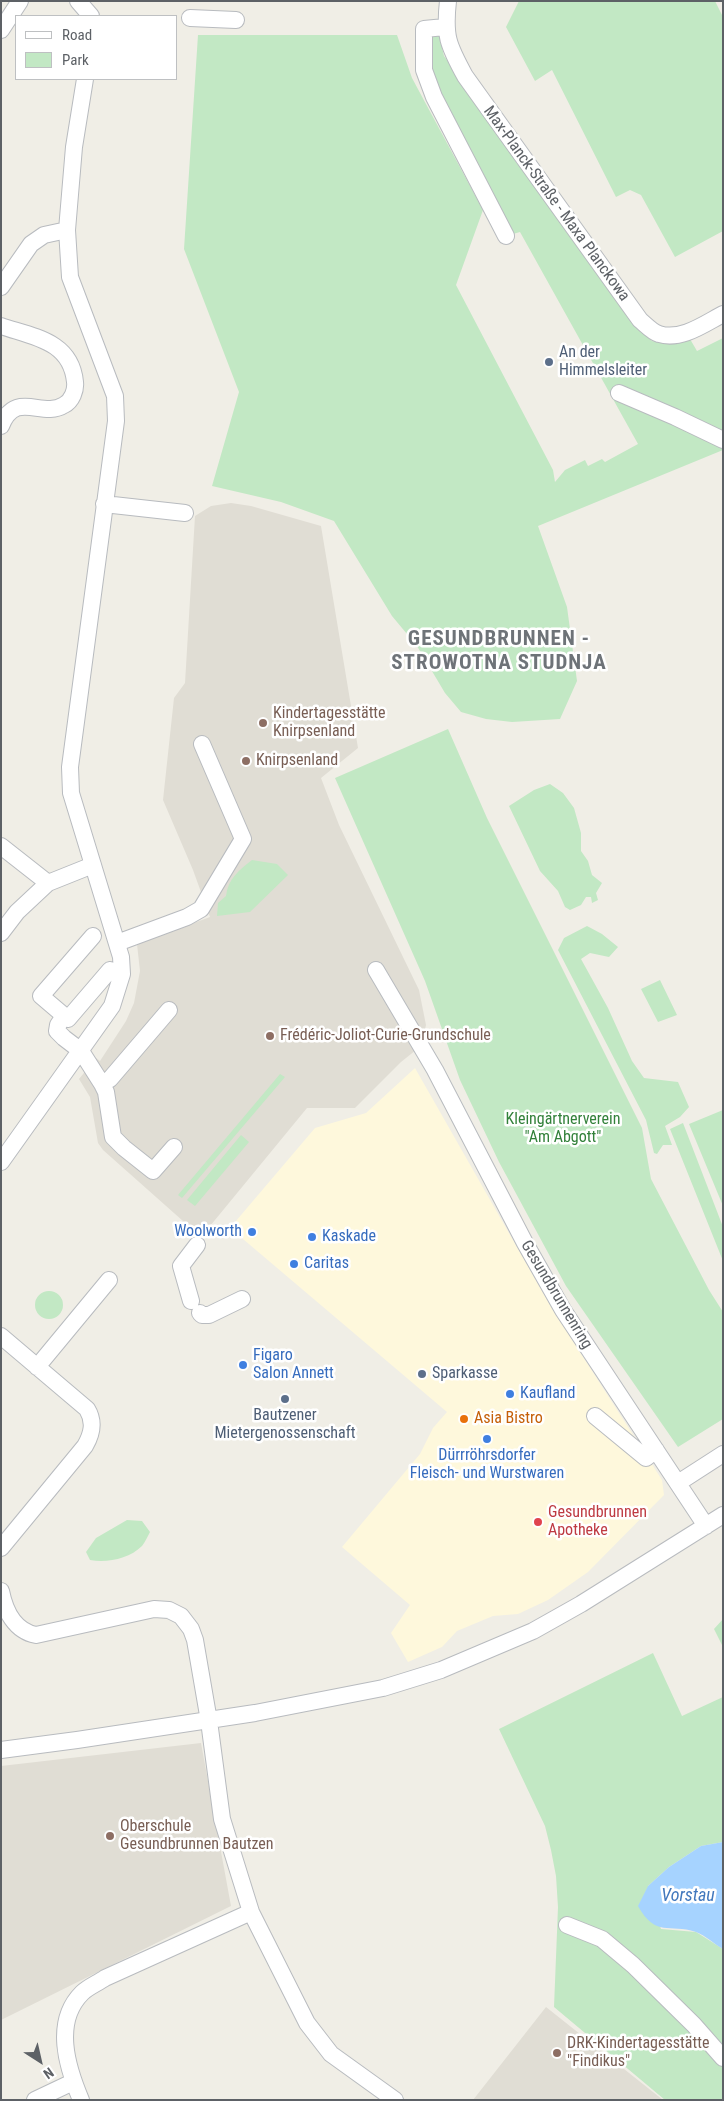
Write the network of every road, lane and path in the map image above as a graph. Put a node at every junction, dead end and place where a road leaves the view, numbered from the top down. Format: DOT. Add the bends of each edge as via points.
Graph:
graph roads {
  1 [pos="20,1"];
  2 [pos="78,1"];
  3 [pos="448,1"];
  4 [pos="90,15"];
  5 [pos="190,18"];
  6 [pos="236,20"];
  7 [pos="445,27"];
  8 [pos="1,30"];
  9 [pos="85,80"];
  10 [pos="67,230"];
  11 [pos="506,236"];
  12 [pos="1,287"];
  13 [pos="723,314"];
  14 [pos="1,326"];
  15 [pos="619,393"];
  16 [pos="1,426"];
  17 [pos="723,440"];
  18 [pos="104,504"];
  19 [pos="185,513"];
  20 [pos="202,744"];
  21 [pos="1,846"];
  22 [pos="93,865"];
  23 [pos="48,883"];
  24 [pos="1,933"];
  25 [pos="93,936"];
  26 [pos="117,943"];
  27 [pos="110,970"];
  28 [pos="376,970"];
  29 [pos="169,1010"];
  30 [pos="64,1016"];
  31 [pos="81,1051"];
  32 [pos="102,1084"];
  33 [pos="174,1147"];
  34 [pos="1,1162"];
  35 [pos="197,1245"];
  36 [pos="109,1280"];
  37 [pos="242,1299"];
  38 [pos="1,1336"];
  39 [pos="37,1367"];
  40 [pos="595,1416"];
  41 [pos="656,1450"];
  42 [pos="723,1454"];
  43 [pos="678,1483"];
  44 [pos="723,1516"];
  45 [pos="706,1526"];
  46 [pos="1,1548"];
  47 [pos="1,1591"];
  48 [pos="209,1721"];
  49 [pos="1,1750"];
  50 [pos="251,1912"];
  51 [pos="567,1926"];
  52 [pos="723,2058"];
  53 [pos="73,2082"];
  54 [pos="35,2100"];
  55 [pos="81,2100"];
  56 [pos="394,2100"];
  1 -- 8 [label="street"];
  2 -- 4 [label="street"];
  3 -- 7 [label="street, Max-Planck-Straße - Maxa Planckowa"];
  5 -- 6 [label="street"];
  7 -- 11 [label="street" via="424,29 424,70 434,98"];
  7 -- 13 [label="street, Max-Planck-Straße - Maxa Planckowa" via="452,52 465,76 640,320 658,334 675,336"];
  9 -- 10 [label="street" via="74,148"];
  10 -- 12 [label="street" via="44,235 31,244"];
  10 -- 18 [label="street" via="70,277 115,396 116,421"];
  14 -- 16 [label="street" via="52,343 62,351 69,361 75,387 65,405 57,408 17,407 9,411"];
  15 -- 17 [label="street"];
  18 -- 19 [label="street"];
  18 -- 22 [label="street" via="70,767 71,793"];
  20 -- 26 [label="street" via="242,839 201,909"];
  21 -- 23 [label="street"];
  22 -- 23 [label="street"];
  22 -- 26 [label="street"];
  23 -- 24 [label="street" via="17,912"];
  25 -- 30 [label="street" via="41,996"];
  26 -- 31 [label="street" via="122,974 119,987 112,1006"];
  27 -- 30 [label="street" via="68,1019"];
  28 -- 41 [label="street, Gesundbrunnenring" via="425,1052 431,1072 465,1137 563,1310"];
  29 -- 32 [label="street" via="110,1079"];
  30 -- 31 [label="street" via="57,1031"];
  31 -- 32 [label="street"];
  31 -- 34 [label="street"];
  32 -- 33 [label="street" via="113,1137 124,1148 153,1171"];
  35 -- 37 [label="street" via="181,1266 202,1315 209,1315"];
  36 -- 39 [label="street"];
  38 -- 39 [label="street"];
  39 -- 46 [label="street" via="87,1410 92,1429 84,1446"];
  40 -- 41 [label="street" via="646,1458"];
  41 -- 43 [label="street, Gesundbrunnenring"];
  42 -- 43 [label="street"];
  43 -- 45 [label="street, Gesundbrunnenring"];
  44 -- 45 [label="street"];
  45 -- 48 [label="street" via="533,1631 448,1666 383,1688"];
  47 -- 48 [label="street" via="19,1629 36,1635 154,1609 169,1610 181,1616 191,1629 198,1649"];
  48 -- 49 [label="street"];
  48 -- 50 [label="street" via="222,1819"];
  50 -- 53 [label="street" via="105,1978 83,1992 67,2020 66,2057"];
  50 -- 56 [label="street" via="313,2031 331,2054"];
  51 -- 52 [label="street" via="602,1939 633,1965"];
  53 -- 54 [label="street"];
  53 -- 55 [label="street"];
}
